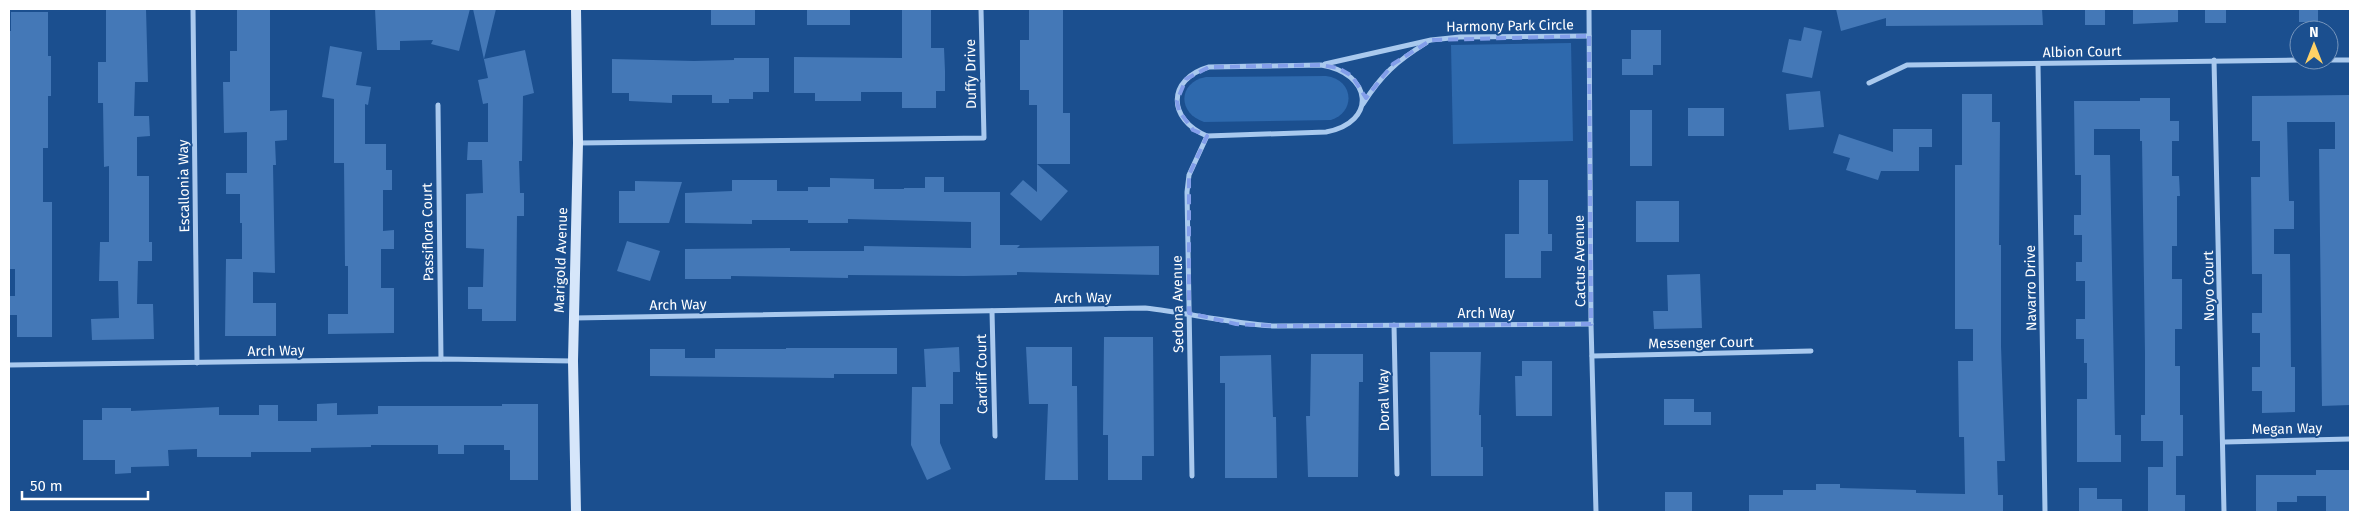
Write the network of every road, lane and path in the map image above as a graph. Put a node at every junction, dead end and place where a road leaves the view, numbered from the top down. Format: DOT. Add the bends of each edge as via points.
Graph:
graph roads {
  1 [pos="193,9"];
  2 [pos="576,9"];
  3 [pos="981,9"];
  4 [pos="1589,9"];
  5 [pos="1589,36"];
  6 [pos="1431,40"];
  7 [pos="2214,60"];
  8 [pos="2289,60"];
  9 [pos="2038,64"];
  10 [pos="1321,65"];
  11 [pos="1869,83"];
  12 [pos="1362,104"];
  13 [pos="438,105"];
  14 [pos="1207,136"];
  15 [pos="578,143"];
  16 [pos="992,311"];
  17 [pos="1189,313"];
  18 [pos="573,318"];
  19 [pos="1591,324"];
  20 [pos="1394,325"];
  21 [pos="1811,351"];
  22 [pos="1592,356"];
  23 [pos="441,359"];
  24 [pos="573,361"];
  25 [pos="197,363"];
  26 [pos="9,365"];
  27 [pos="995,436"];
  28 [pos="2350,439"];
  29 [pos="2224,442"];
  30 [pos="1397,474"];
  31 [pos="1192,476"];
  32 [pos="576,512"];
  33 [pos="1596,512"];
  34 [pos="2046,512"];
  35 [pos="2224,512"];
  1 -- 25 [label="street, Escallonia Way"];
  2 -- 15 [label="street, Marigold Avenue"];
  3 -- 15 [label="street, Duffy Drive" via="984,138"];
  4 -- 5 [label="street, Cactus Avenue"];
  5 -- 6 [label="street, Harmony Park Circle"];
  5 -- 19 [label="street, Cactus Avenue"];
  6 -- 10 [label="street, Harmony Park Circle"];
  6 -- 12 [label="street, Harmony Park Circle" via="1393,64"];
  7 -- 8 [label="street, Albion Court"];
  7 -- 9 [label="street, Albion Court"];
  7 -- 29 [label="street, Noyo Court"];
  9 -- 11 [label="street, Albion Court" via="1906,65"];
  9 -- 34 [label="street, Navarro Drive"];
  10 -- 12 [label="street, Harmony Park Circle" via="1338,68 1352,76 1360,88"];
  10 -- 14 [label="street, Harmony Park Circle" via="1210,67 1196,71 1186,79 1177,101 1185,122"];
  12 -- 14 [label="street, Harmony Park Circle" via="1359,113 1342,129"];
  13 -- 23 [label="street, Passiflora Court"];
  14 -- 17 [label="street, Sedona Avenue" via="1189,175"];
  15 -- 18 [label="street, Marigold Avenue"];
  16 -- 17 [label="street, Arch Way" via="1145,308"];
  16 -- 18 [label="street, Arch Way"];
  16 -- 27 [label="street, Cardiff Court"];
  17 -- 20 [label="street, Arch Way" via="1236,324"];
  17 -- 31 [label="street, Sedona Avenue"];
  18 -- 24 [label="street, Marigold Avenue"];
  19 -- 20 [label="street, Arch Way"];
  19 -- 22 [label="street, Cactus Avenue"];
  20 -- 30 [label="street, Doral Way"];
  21 -- 22 [label="street, Messenger Court"];
  22 -- 33 [label="street, Cactus Avenue"];
  23 -- 24 [label="street, Arch Way"];
  23 -- 25 [label="street, Arch Way"];
  24 -- 32 [label="street, Marigold Avenue"];
  25 -- 26 [label="street, Arch Way"];
  28 -- 29 [label="street, Megan Way"];
  29 -- 35 [label="street, Noyo Court"];
}
